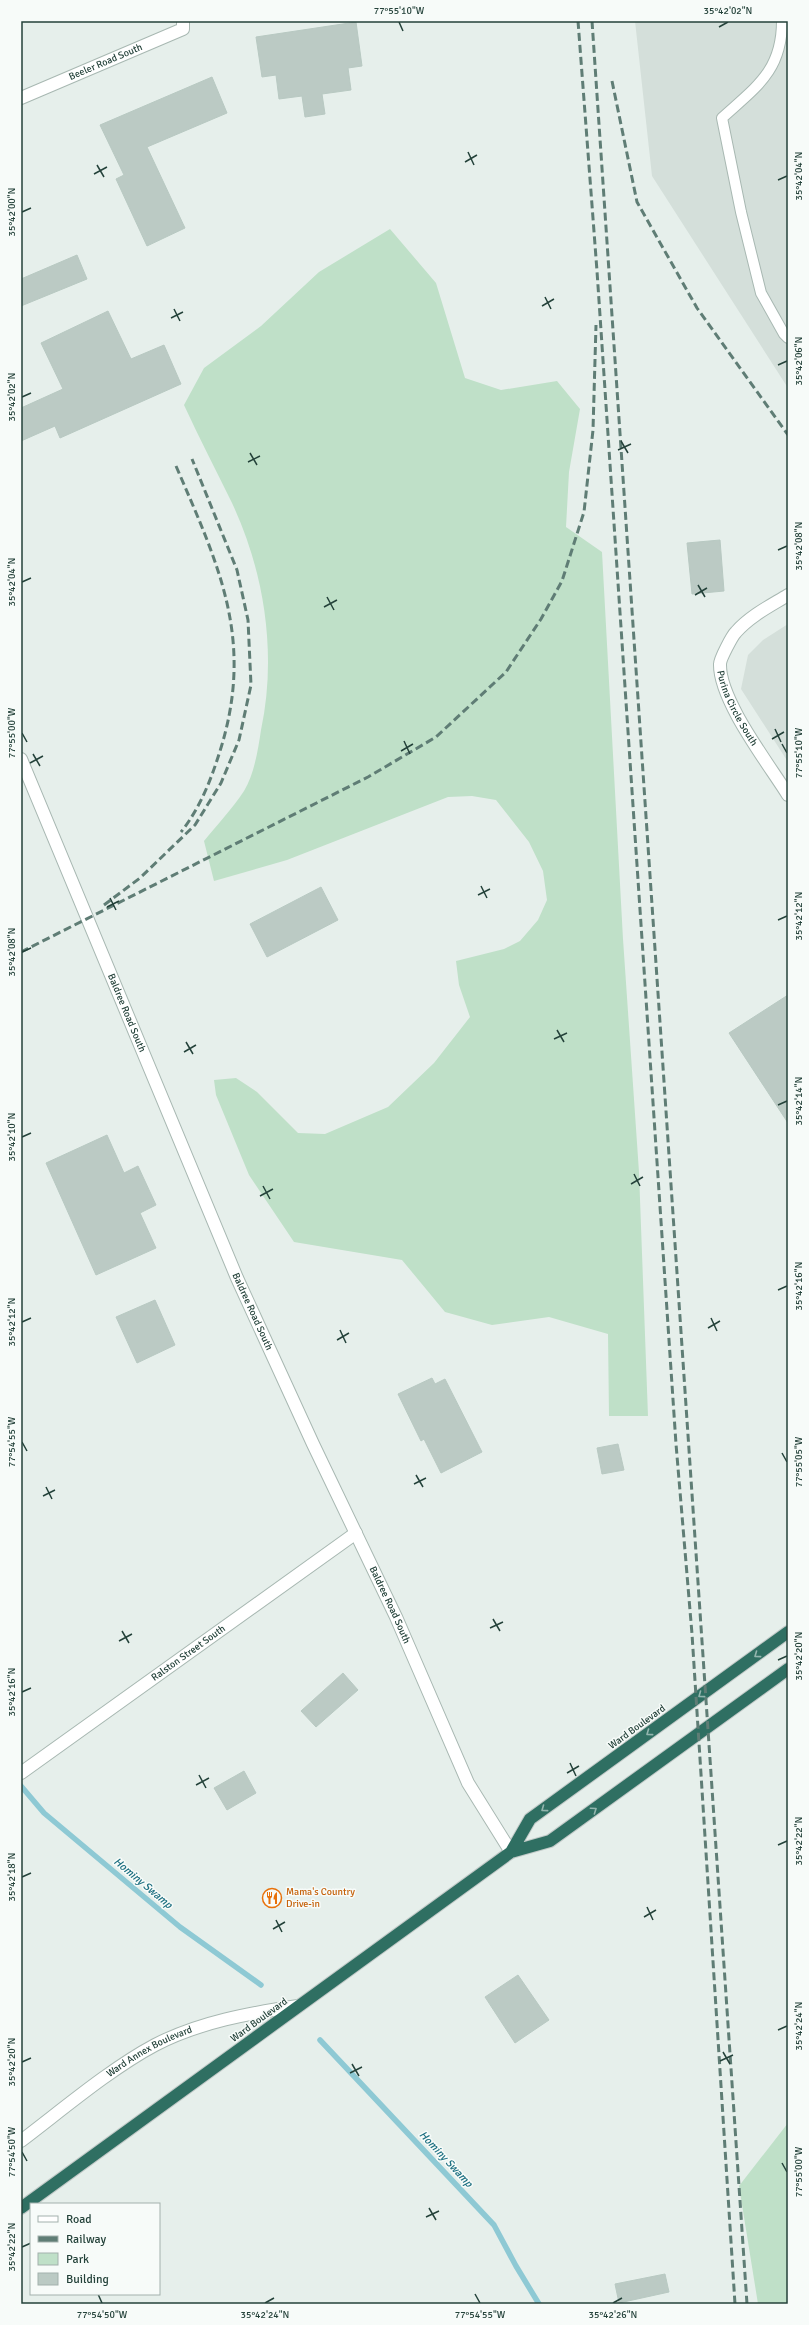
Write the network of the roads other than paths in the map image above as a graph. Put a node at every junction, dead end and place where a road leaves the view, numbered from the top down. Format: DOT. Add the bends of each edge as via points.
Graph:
graph roads {
  1 [pos="183,21"];
  2 [pos="782,21"];
  3 [pos="21,98"];
  4 [pos="788,338"];
  5 [pos="788,595"];
  6 [pos="21,758"];
  7 [pos="788,795"];
  8 [pos="356,1534"];
  9 [pos="788,1632"];
  10 [pos="788,1669"];
  11 [pos="21,1773"];
  12 [pos="511,1852"];
  13 [pos="298,2006"];
  14 [pos="21,2141"];
  15 [pos="21,2208"];
  1 -- 3 [label="street, Beeler Road South" via="183,29"];
  2 -- 4 [label="lane" via="782,40 775,64 753,90 722,118 761,293"];
  5 -- 7 [label="street, Purina Circle South" via="750,618 730,639 720,663 721,678 731,704"];
  6 -- 8 [label="street, Baldree Road South" via="237,1278"];
  8 -- 11 [label="street, Ralston Street South"];
  8 -- 12 [label="street, Baldree Road South" via="396,1617 468,1783"];
  9 -- 12 [label="highway, Ward Boulevard, one-way" via="530,1819"];
  12 -- 10 [label="highway, Ward Boulevard, one-way" via="550,1841"];
  12 -- 13 [label="highway, Ward Boulevard"];
  13 -- 14 [label="street, Ward Annex Boulevard" via="246,2014 155,2045 124,2064"];
  13 -- 15 [label="highway, Ward Boulevard"];
}
